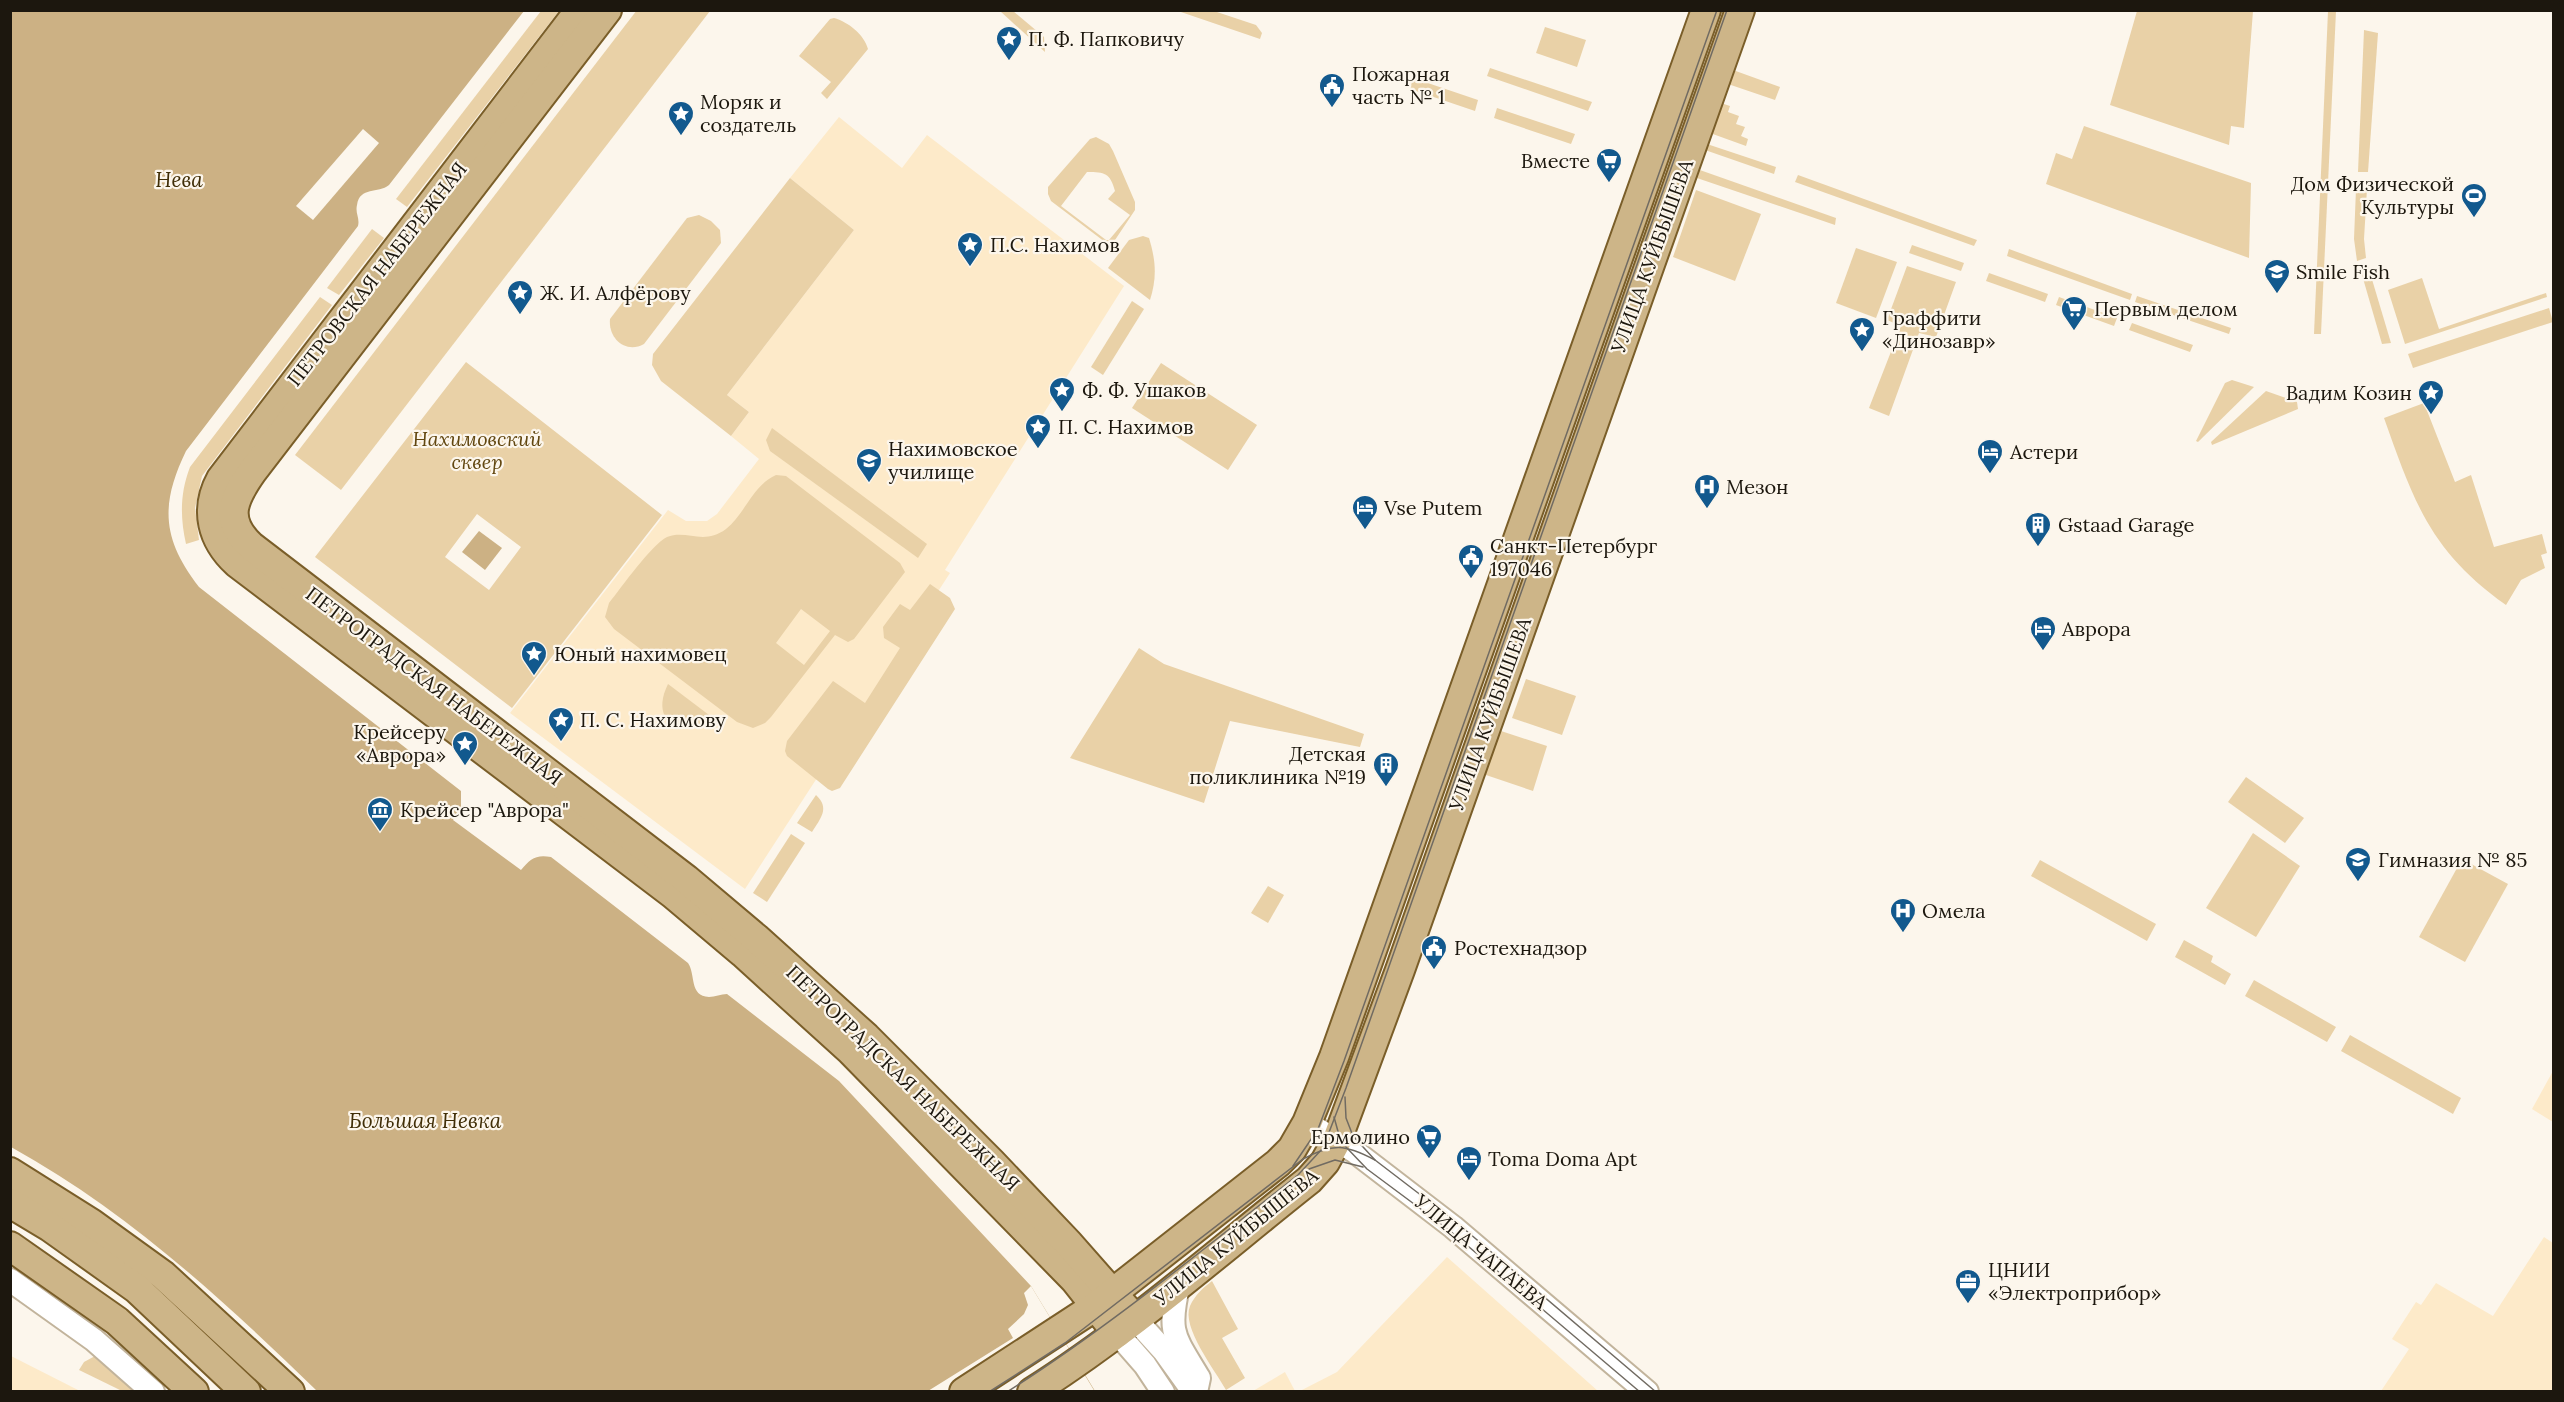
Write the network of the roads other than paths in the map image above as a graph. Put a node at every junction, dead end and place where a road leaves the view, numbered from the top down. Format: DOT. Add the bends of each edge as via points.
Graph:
graph roads {
  1 [pos="580,10"];
  2 [pos="608,10"];
  3 [pos="1706,10"];
  4 [pos="1740,10"];
  5 [pos="231,542"];
  6 [pos="1307,1123"];
  7 [pos="1337,1140"];
  8 [pos="10,1172"];
  9 [pos="10,1203"];
  10 [pos="10,1246"];
  11 [pos="10,1280"];
  12 [pos="1179,1283"];
  13 [pos="1104,1300"];
  14 [pos="1126,1326"];
  15 [pos="153,1392"];
  16 [pos="194,1392"];
  17 [pos="246,1392"];
  18 [pos="290,1392"];
  19 [pos="964,1392"];
  20 [pos="1032,1392"];
  21 [pos="1162,1392"];
  22 [pos="1195,1392"];
  23 [pos="1647,1392"];
  1 -- 5 [label="main road, ПЕТРОВСКАЯ НАБЕРЕЖНАЯ" via="220,479 211,514 215,533"];
  2 -- 5 [label="main road, ПЕТРОВСКАЯ НАБЕРЕЖНАЯ" via="245,482 233,510"];
  3 -- 6 [label="main road, УЛИЦА КУЙБЫШЕВА" via="1402,868"];
  4 -- 7 [label="main road, УЛИЦА КУЙБЫШЕВА"];
  5 -- 13 [label="main road, ПЕТРОГРАДСКАЯ НАБЕРЕЖНАЯ" via="251,546 686,879 756,938 883,1053 1054,1228"];
  6 -- 7 [label="street, УЛИЦА ЧАПАЕВА"];
  6 -- 13 [label="main road, УЛИЦА КУЙБЫШЕВА" via="1292,1149 1278,1163"];
  7 -- 12 [label="main road, УЛИЦА КУЙБЫШЕВА" via="1318,1172"];
  7 -- 23 [label="street, УЛИЦА ЧАПАЕВА" via="1453,1227"];
  8 -- 18 [label="main road" via="163,1275"];
  9 -- 17 [label="main road" via="137,1289"];
  10 -- 16 [label="main road" via="117,1321"];
  11 -- 15 [label="street" via="94,1340"];
  12 -- 14 [label="main road, УЛИЦА КУЙБЫШЕВА"];
  12 -- 22 [label="street" via="1172,1329 1199,1378"];
  13 -- 14 [label="main road, ПЕТРОГРАДСКАЯ НАБЕРЕЖНАЯ"];
  13 -- 19 [label="main road, УЛИЦА КУЙБЫШЕВА"];
  14 -- 20 [label="main road, УЛИЦА КУЙБЫШЕВА"];
  14 -- 21 [label="street, ПЕТРОГРАДСКАЯ НАБЕРЕЖНАЯ"];
  14 -- 22 [label="street, ПЕТРОГРАДСКАЯ НАБЕРЕЖНАЯ" via="1164,1352"];
}
